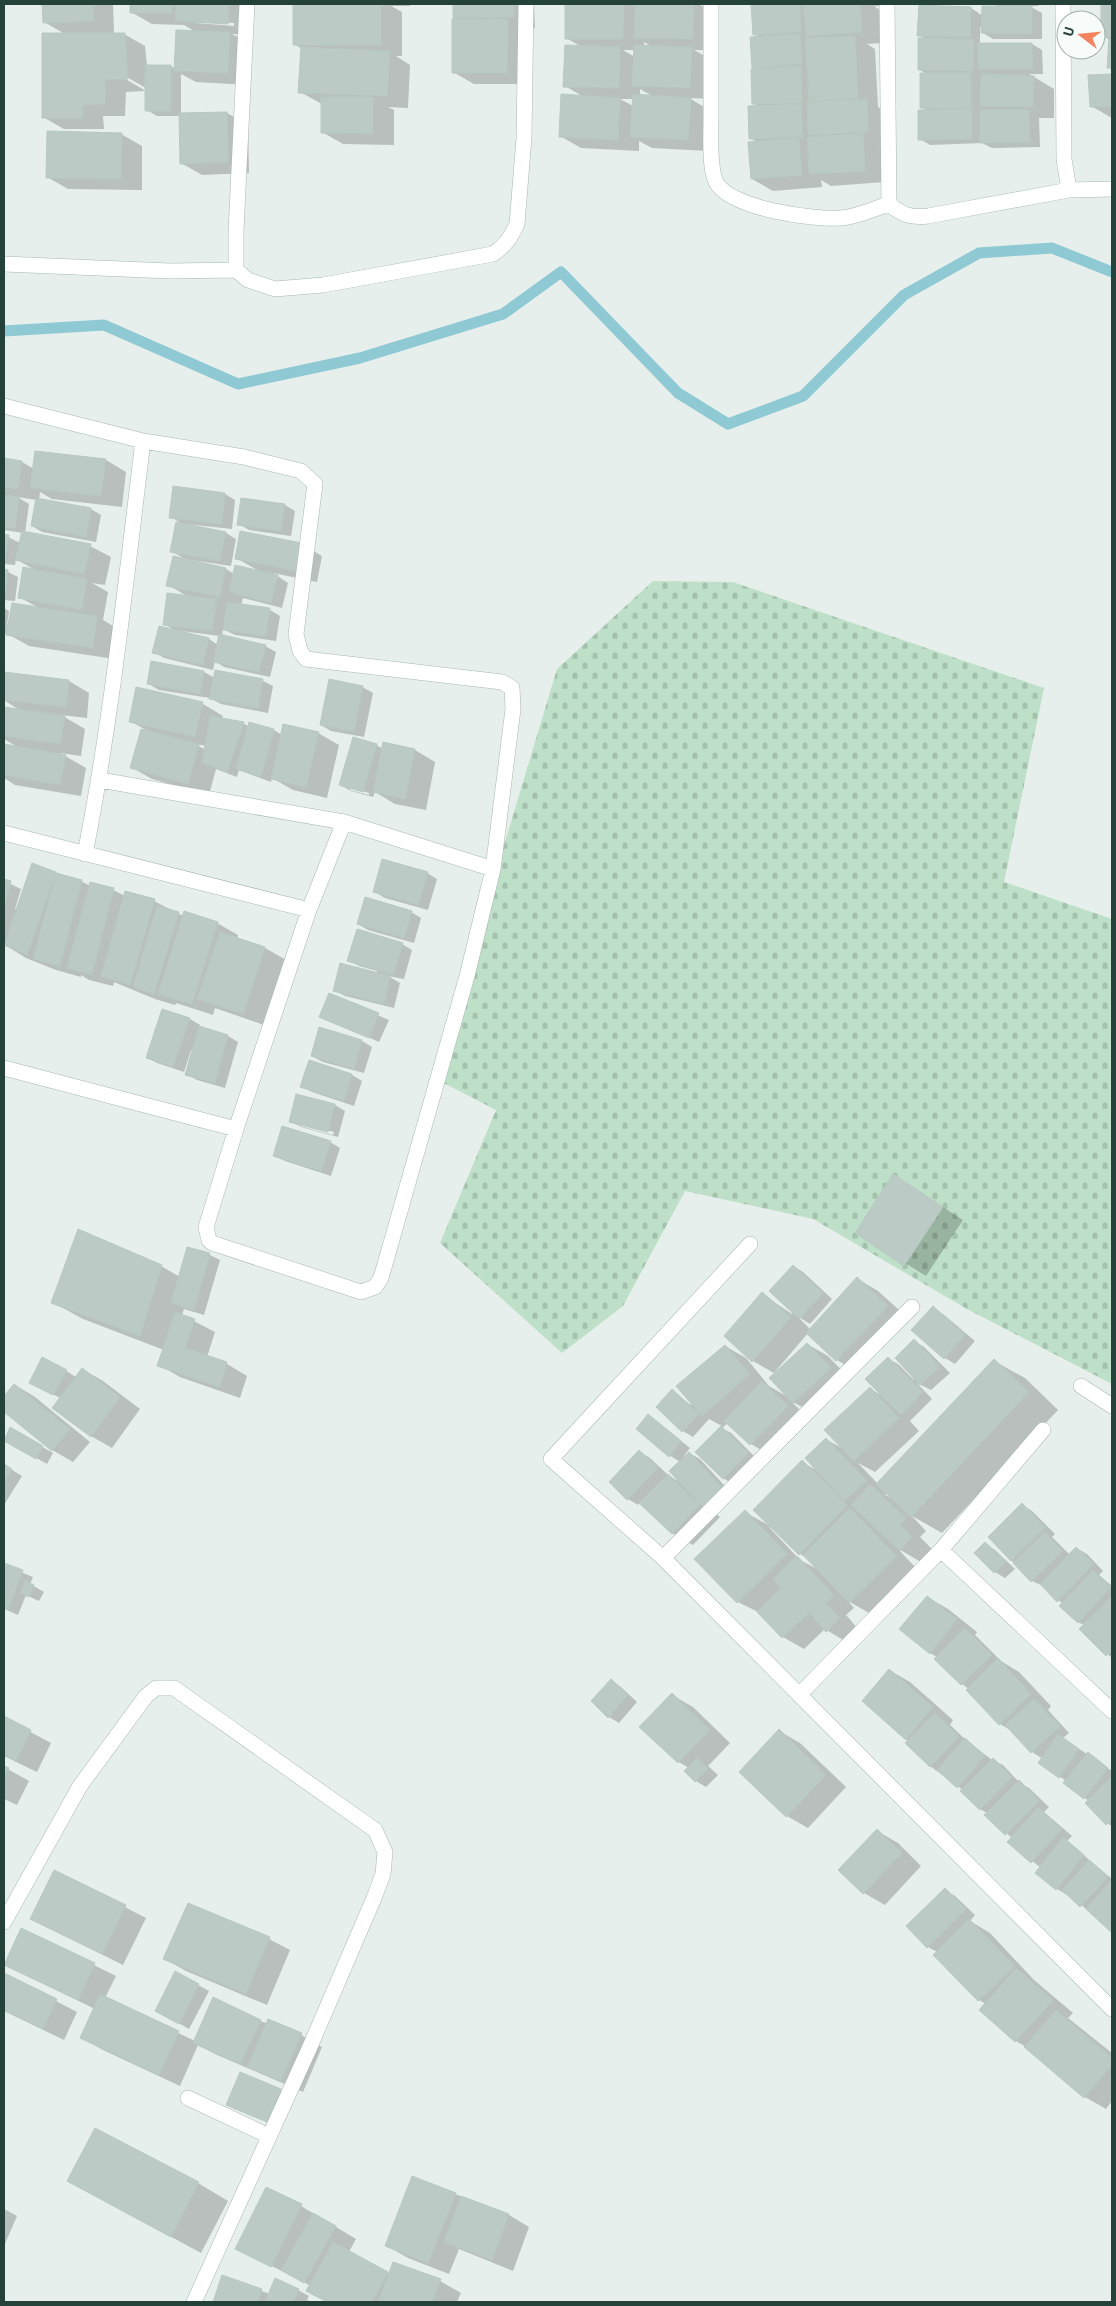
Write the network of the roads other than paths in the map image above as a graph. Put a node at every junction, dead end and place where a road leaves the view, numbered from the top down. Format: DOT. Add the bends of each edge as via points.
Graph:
graph roads {
  1 [pos="247,4"];
  2 [pos="526,4"];
  3 [pos="711,4"];
  4 [pos="887,4"];
  5 [pos="1063,4"];
  6 [pos="1112,189"];
  7 [pos="1069,190"];
  8 [pos="889,204"];
  9 [pos="4,264"];
  10 [pos="236,270"];
  11 [pos="4,406"];
  12 [pos="143,441"];
  13 [pos="100,780"];
  14 [pos="344,822"];
  15 [pos="4,833"];
  16 [pos="86,854"];
  17 [pos="493,869"];
  18 [pos="309,910"];
  19 [pos="4,1068"];
  20 [pos="236,1130"];
  21 [pos="750,1244"];
  22 [pos="912,1307"];
  23 [pos="1080,1386"];
  24 [pos="1112,1406"];
  25 [pos="1043,1430"];
  26 [pos="941,1550"];
  27 [pos="663,1558"];
  28 [pos="799,1695"];
  29 [pos="1112,1711"];
  30 [pos="4,1922"];
  31 [pos="1112,2008"];
  32 [pos="188,2098"];
  33 [pos="269,2136"];
  34 [pos="194,2302"];
  1 -- 10 [label="street"];
  2 -- 10 [label="street" via="524,138 517,224 503,247 493,254 324,285 275,289 248,280"];
  3 -- 8 [label="street" via="711,155 716,183 751,205 802,217 841,218"];
  4 -- 8 [label="street"];
  5 -- 7 [label="street" via="1064,159"];
  6 -- 7 [label="street"];
  7 -- 8 [label="street" via="916,218 901,214"];
  9 -- 10 [label="street" via="170,272"];
  11 -- 12 [label="street"];
  12 -- 13 [label="street"];
  12 -- 17 [label="street" via="244,457 301,471 315,484 296,634 300,651 306,659 502,682 512,688 513,709"];
  13 -- 14 [label="street"];
  13 -- 16 [label="street"];
  14 -- 17 [label="street"];
  14 -- 18 [label="street"];
  15 -- 16 [label="street"];
  16 -- 18 [label="street"];
  17 -- 20 [label="street" via="427,1119 381,1278 375,1287 361,1292 209,1240 206,1227"];
  18 -- 20 [label="street"];
  19 -- 20 [label="street"];
  21 -- 27 [label="street" via="551,1459"];
  22 -- 27 [label="street"];
  23 -- 24 [label="street"];
  25 -- 26 [label="street"];
  26 -- 28 [label="street"];
  26 -- 29 [label="street"];
  27 -- 28 [label="street"];
  28 -- 31 [label="street"];
  30 -- 33 [label="street" via="80,1786 146,1696 156,1688 174,1688 375,1830 385,1852 383,1874"];
  32 -- 33 [label="street"];
  33 -- 34 [label="street"];
}
